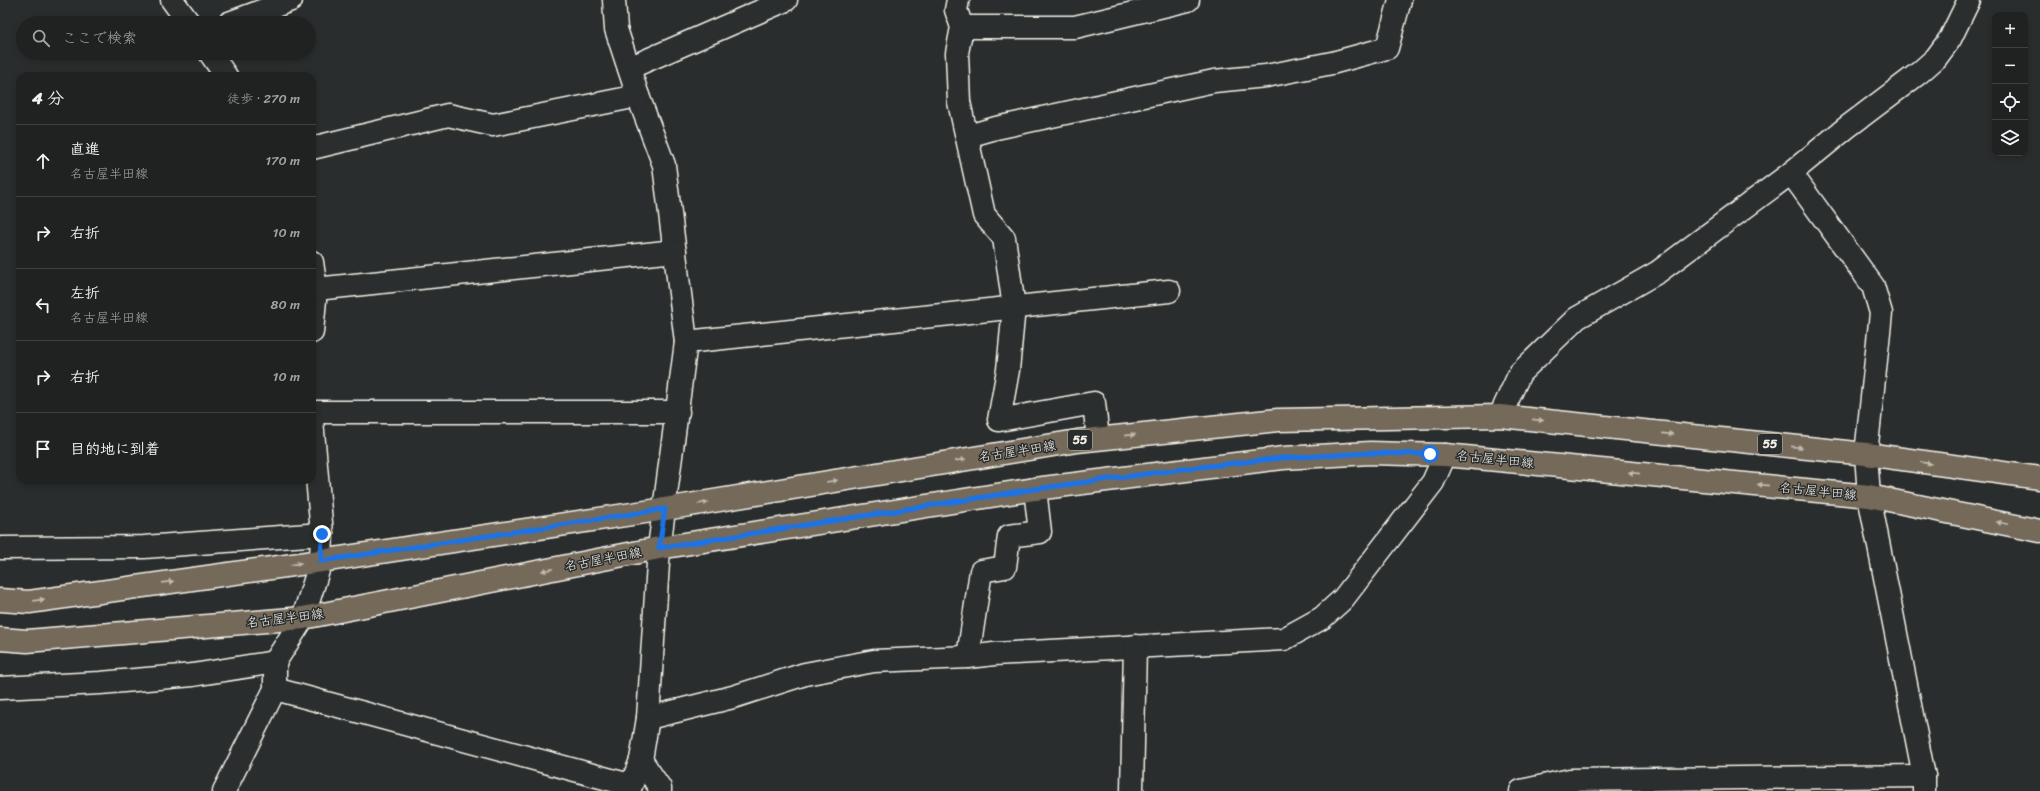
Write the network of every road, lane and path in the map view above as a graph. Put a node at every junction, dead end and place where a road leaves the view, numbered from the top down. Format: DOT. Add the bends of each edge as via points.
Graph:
graph roads {
  1 [pos="172,0"];
  2 [pos="291,0"];
  3 [pos="614,0"];
  4 [pos="786,0"];
  5 [pos="958,0"];
  6 [pos="1188,0"];
  7 [pos="1400,0"];
  8 [pos="1968,0"];
  9 [pos="184,16"];
  10 [pos="248,16"];
  11 [pos="962,27"];
  12 [pos="215,60"];
  13 [pos="629,68"];
  14 [pos="223,72"];
  15 [pos="638,96"];
  16 [pos="968,136"];
  17 [pos="316,147"];
  18 [pos="1791,173"];
  19 [pos="675,251"];
  20 [pos="316,289"];
  21 [pos="1169,291"];
  22 [pos="1014,307"];
  23 [pos="686,342"];
  24 [pos="316,412"];
  25 [pos="678,412"];
  26 [pos="1500,416"];
  27 [pos="1098,438"];
  28 [pos="1445,454"];
  29 [pos="1866,454"];
  30 [pos="316,466"];
  31 [pos="2040,478"];
  32 [pos="1035,489"];
  33 [pos="1869,496"];
  34 [pos="665,509"];
  35 [pos="2040,531"];
  36 [pos="322,534"];
  37 [pos="0,548"];
  38 [pos="659,548"];
  39 [pos="321,561"];
  40 [pos="0,600"];
  41 [pos="303,618"];
  42 [pos="0,639"];
  43 [pos="1135,646"];
  44 [pos="968,657"];
  45 [pos="275,662"];
  46 [pos="0,688"];
  47 [pos="275,689"];
  48 [pos="648,718"];
  49 [pos="641,760"];
  50 [pos="1924,784"];
  51 [pos="630,788"];
  52 [pos="224,791"];
  53 [pos="660,791"];
  54 [pos="1132,791"];
  55 [pos="1521,791"];
  1 -- 9 [label="street"];
  2 -- 10 [label="street"];
  3 -- 13 [label="street" via="616,29"];
  4 -- 13 [label="street"];
  5 -- 11 [label="street" via="956,10"];
  6 -- 11 [label="street" via="1075,27"];
  7 -- 16 [label="street" via="1387,48 1332,63 1266,76 1214,81"];
  8 -- 18 [label="street" via="1950,39 1936,58"];
  11 -- 16 [label="street" via="957,53 959,102"];
  12 -- 14 [label="street"];
  13 -- 15 [label="street"];
  15 -- 17 [label="street" via="493,125 448,115"];
  15 -- 19 [label="street" via="664,165"];
  16 -- 22 [label="street" via="984,215 1004,238"];
  18 -- 26 [label="street" via="1658,272 1577,318 1520,373"];
  18 -- 29 [label="street" via="1873,286 1881,313"];
  19 -- 20 [label="street"];
  19 -- 23 [label="street"];
  21 -- 22 [label="street"];
  22 -- 23 [label="street"];
  22 -- 27 [label="street" via="1008,370 999,420 1094,403"];
  23 -- 25 [label="street"];
  24 -- 25 [label="street"];
  25 -- 34 [label="street"];
  27 -- 26 [label="main road, 名古屋半田線 / 55, one-way" via="1278,420"];
  26 -- 29 [label="main road, 名古屋半田線 / 55, one-way"];
  34 -- 27 [label="main road, 名古屋半田線 / 55, one-way"];
  28 -- 32 [label="main road, 名古屋半田線" via="1370,453 1282,458"];
  33 -- 28 [label="main road, 名古屋半田線, one-way"];
  28 -- 43 [label="street" via="1433,482 1343,599 1322,618 1284,638"];
  29 -- 31 [label="main road, 名古屋半田線 / 55, one-way"];
  29 -- 33 [label="street"];
  30 -- 36 [label="street"];
  32 -- 38 [label="main road, 名古屋半田線"];
  32 -- 44 [label="street" via="1040,532 1009,536 1005,567 981,571"];
  35 -- 33 [label="main road, 名古屋半田線, one-way"];
  33 -- 50 [label="street"];
  34 -- 38 [label="street"];
  34 -- 39 [label="main road, 名古屋半田線 / 55"];
  36 -- 37 [label="street" via="144,547"];
  36 -- 39 [label="street"];
  38 -- 41 [label="main road, 名古屋半田線, one-way"];
  38 -- 48 [label="street"];
  40 -- 39 [label="main road, 名古屋半田線 / 55, one-way" via="29,602"];
  39 -- 41 [label="street"];
  41 -- 42 [label="main road, 名古屋半田線" via="27,641"];
  41 -- 45 [label="street"];
  43 -- 44 [label="street"];
  43 -- 54 [label="street"];
  44 -- 48 [label="street" via="874,661 805,674"];
  45 -- 46 [label="street" via="193,675"];
  45 -- 47 [label="street"];
  47 -- 51 [label="street"];
  47 -- 52 [label="street"];
  48 -- 49 [label="street"];
  49 -- 51 [label="street"];
  49 -- 53 [label="street"];
  50 -- 55 [label="street" via="1570,780"];
}
